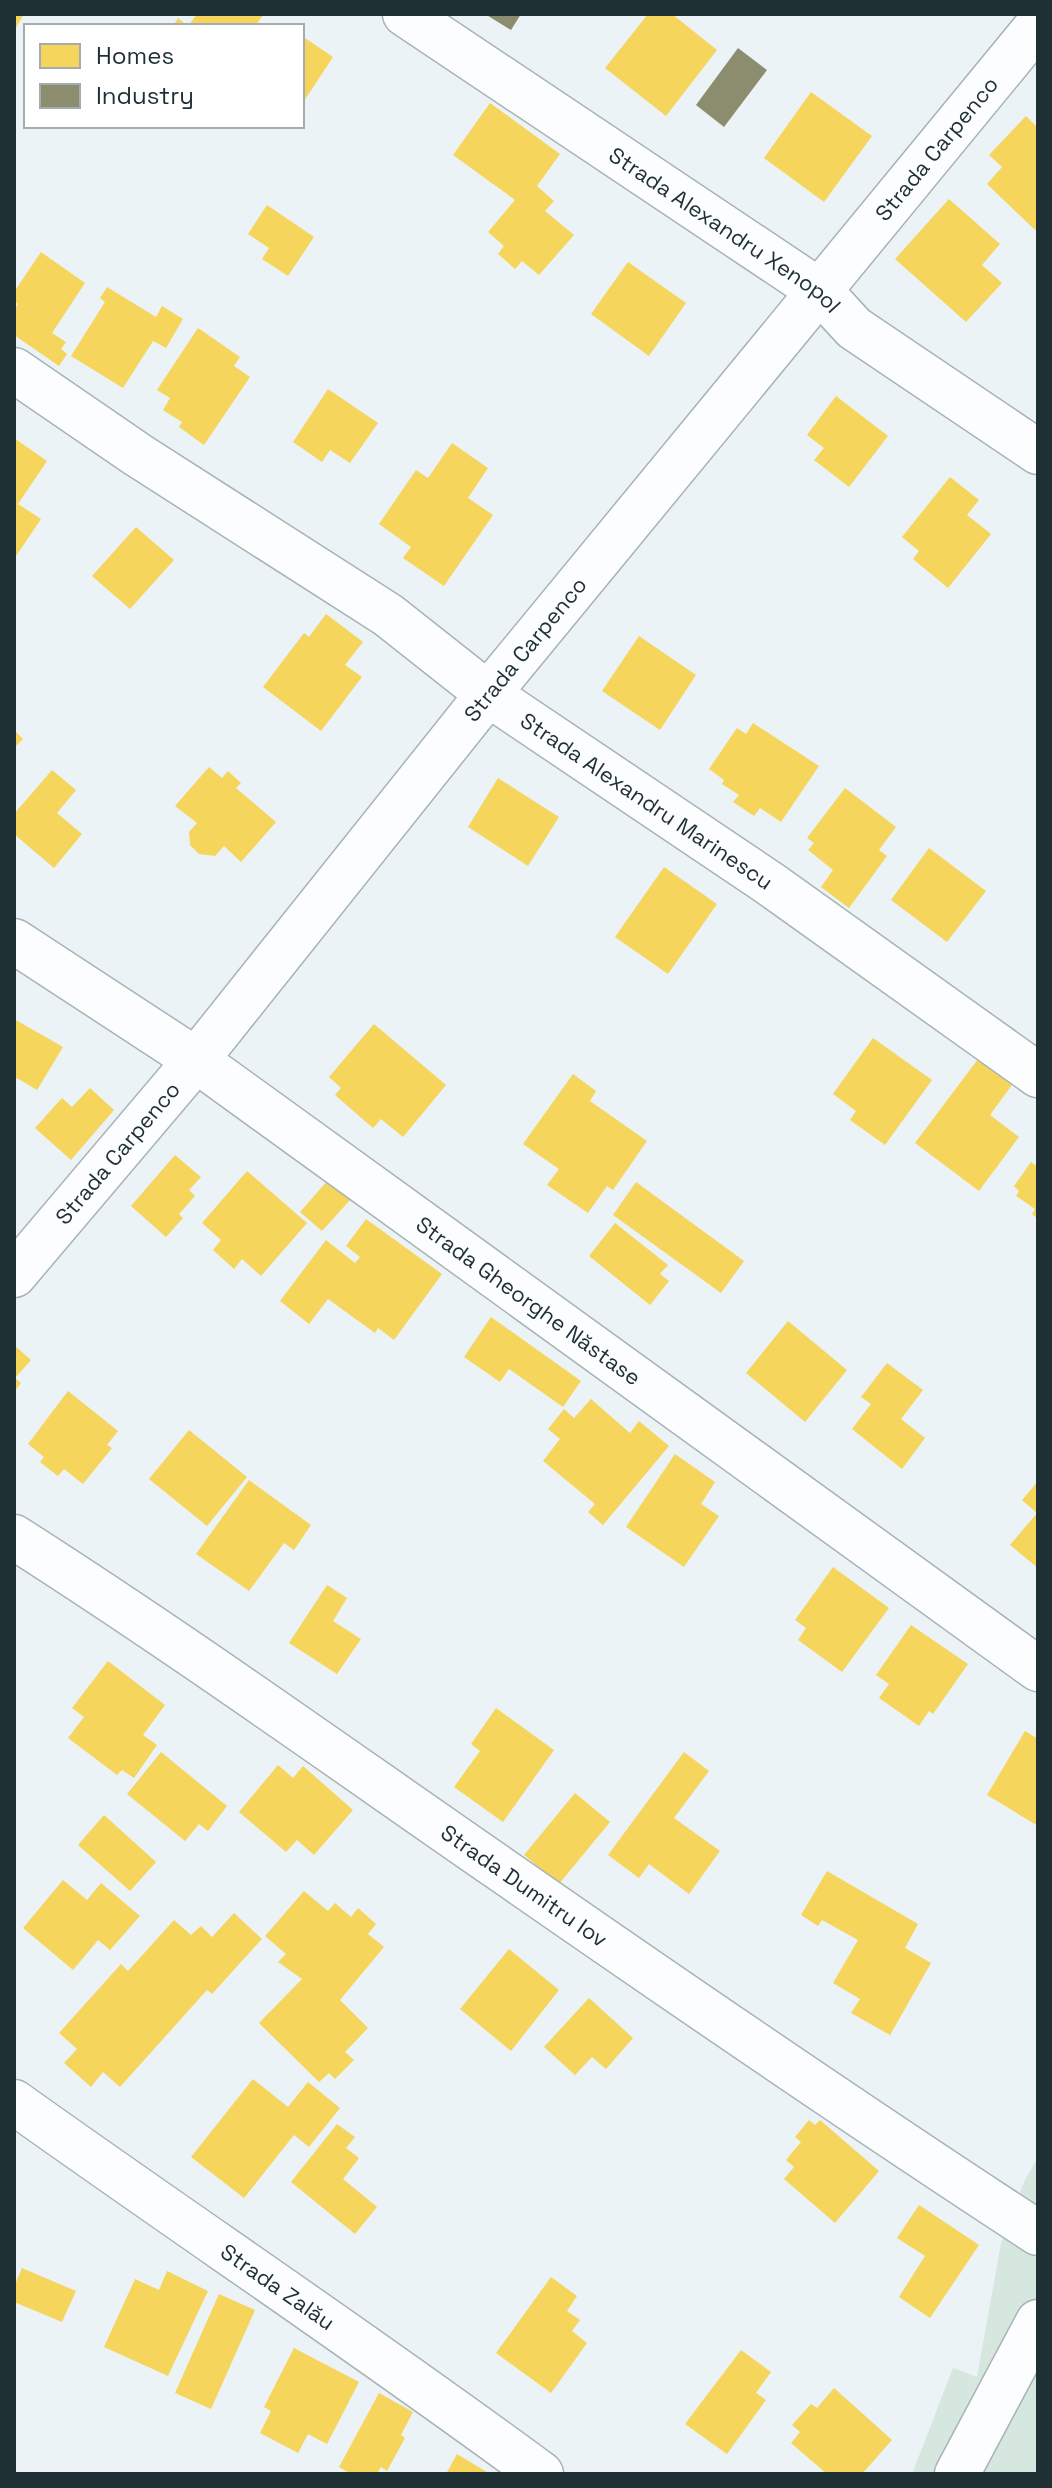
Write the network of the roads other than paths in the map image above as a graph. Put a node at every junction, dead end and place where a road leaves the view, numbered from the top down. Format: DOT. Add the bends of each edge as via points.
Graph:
graph roads {
  1 [pos="405,14"];
  2 [pos="1038,25"];
  3 [pos="821,292"];
  4 [pos="14,370"];
  5 [pos="1038,452"];
  6 [pos="488,694"];
  7 [pos="14,941"];
  8 [pos="196,1060"];
  9 [pos="1038,1075"];
  10 [pos="14,1275"];
  11 [pos="14,1537"];
  12 [pos="1038,1669"];
  13 [pos="14,2102"];
  14 [pos="1038,2233"];
  15 [pos="1038,2322"];
  16 [pos="541,2474"];
  17 [pos="957,2474"];
  1 -- 3 [label="street, Strada Alexandru Xenopol"];
  2 -- 3 [label="street, Strada Carpenco"];
  3 -- 5 [label="street, Strada Alexandru Xenopol" via="854,328"];
  3 -- 6 [label="street, Strada Carpenco"];
  4 -- 6 [label="street, Strada Alexandru Marinescu" via="388,615"];
  6 -- 8 [label="street, Strada Carpenco"];
  6 -- 9 [label="street, Strada Alexandru Marinescu" via="769,883"];
  7 -- 8 [label="street, Strada Gheorghe Năstase"];
  8 -- 10 [label="street, Strada Carpenco"];
  8 -- 12 [label="street, Strada Gheorghe Năstase"];
  11 -- 14 [label="street, Strada Dumitru Iov" via="133,1613 502,1871"];
  13 -- 16 [label="street, Strada Zalău"];
  15 -- 17 [label="street"];
}
